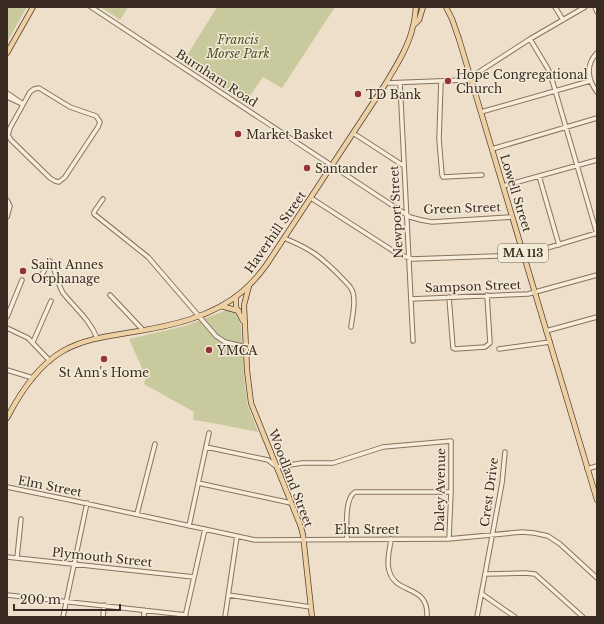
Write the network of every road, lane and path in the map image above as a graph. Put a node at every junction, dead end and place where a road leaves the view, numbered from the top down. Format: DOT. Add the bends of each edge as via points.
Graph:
graph roads {
  1 [pos="33,7"];
  2 [pos="91,7"];
  3 [pos="416,7"];
  4 [pos="423,7"];
  5 [pos="446,7"];
  6 [pos="555,7"];
  7 [pos="585,7"];
  8 [pos="594,7"];
  9 [pos="597,12"];
  10 [pos="563,20"];
  11 [pos="414,25"];
  12 [pos="530,39"];
  13 [pos="7,53"];
  14 [pos="597,53"];
  15 [pos="471,77"];
  16 [pos="441,81"];
  17 [pos="590,81"];
  18 [pos="386,83"];
  19 [pos="400,83"];
  20 [pos="556,91"];
  21 [pos="597,92"];
  22 [pos="7,93"];
  23 [pos="7,97"];
  24 [pos="23,104"];
  25 [pos="481,112"];
  26 [pos="597,118"];
  27 [pos="566,127"];
  28 [pos="353,133"];
  29 [pos="492,149"];
  30 [pos="597,160"];
  31 [pos="332,165"];
  32 [pos="577,165"];
  33 [pos="404,166"];
  34 [pos="482,175"];
  35 [pos="539,176"];
  36 [pos="503,186"];
  37 [pos="311,198"];
  38 [pos="102,199"];
  39 [pos="7,200"];
  40 [pos="406,214"];
  41 [pos="512,216"];
  42 [pos="7,217"];
  43 [pos="597,234"];
  44 [pos="284,238"];
  45 [pos="559,245"];
  46 [pos="524,255"];
  47 [pos="409,259"];
  48 [pos="597,275"];
  49 [pos="22,280"];
  50 [pos="59,282"];
  51 [pos="250,284"];
  52 [pos="535,293"];
  53 [pos="110,295"];
  54 [pos="487,295"];
  55 [pos="236,297"];
  56 [pos="450,297"];
  57 [pos="411,299"];
  58 [pos="51,301"];
  59 [pos="244,305"];
  60 [pos="221,306"];
  61 [pos="239,312"];
  62 [pos="198,316"];
  63 [pos="597,316"];
  64 [pos="7,317"];
  65 [pos="244,323"];
  66 [pos="351,327"];
  67 [pos="7,328"];
  68 [pos="143,330"];
  69 [pos="546,331"];
  70 [pos="98,338"];
  71 [pos="413,341"];
  72 [pos="33,342"];
  73 [pos="550,342"];
  74 [pos="246,348"];
  75 [pos="500,348"];
  76 [pos="50,361"];
  77 [pos="7,370"];
  78 [pos="33,378"];
  79 [pos="8,412"];
  80 [pos="7,418"];
  81 [pos="209,433"];
  82 [pos="155,444"];
  83 [pos="206,447"];
  84 [pos="504,452"];
  85 [pos="277,466"];
  86 [pos="597,466"];
  87 [pos="587,469"];
  88 [pos="198,483"];
  89 [pos="7,487"];
  90 [pos="451,492"];
  91 [pos="597,500"];
  92 [pos="87,503"];
  93 [pos="291,503"];
  94 [pos="137,514"];
  95 [pos="21,518"];
  96 [pos="189,526"];
  97 [pos="205,529"];
  98 [pos="238,536"];
  99 [pos="493,536"];
  100 [pos="392,539"];
  101 [pos="449,539"];
  102 [pos="303,540"];
  103 [pos="347,540"];
  104 [pos="7,557"];
  105 [pos="17,558"];
  106 [pos="74,564"];
  107 [pos="486,574"];
  108 [pos="194,577"];
  109 [pos="597,578"];
  110 [pos="482,594"];
  111 [pos="7,595"];
  112 [pos="228,596"];
  113 [pos="66,601"];
  114 [pos="104,606"];
  115 [pos="310,607"];
  116 [pos="144,610"];
  117 [pos="186,616"];
  118 [pos="63,617"];
  119 [pos="103,617"];
  120 [pos="144,617"];
  121 [pos="225,617"];
  122 [pos="312,617"];
  123 [pos="427,617"];
  124 [pos="477,617"];
  125 [pos="515,617"];
  126 [pos="584,617"];
  1 -- 13 [label="main road"];
  2 -- 31 [label="street, Burnham Road"];
  3 -- 11 [label="main road, Haverhill Street"];
  4 -- 11 [label="main road, Haverhill Street" via="419,20"];
  5 -- 15 [label="main road, Lowell Street / MA 113" via="456,27"];
  6 -- 10 [label="street"];
  7 -- 10 [label="street"];
  8 -- 9 [label="street"];
  10 -- 12 [label="street"];
  11 -- 18 [label="main road, Haverhill Street"];
  12 -- 15 [label="street"];
  12 -- 20 [label="street" via="548,69"];
  14 -- 17 [label="street" via="588,75"];
  15 -- 16 [label="street" via="464,80"];
  15 -- 25 [label="main road, Lowell Street / MA 113"];
  16 -- 19 [label="street"];
  16 -- 34 [label="street" via="439,139 443,177"];
  17 -- 20 [label="street"];
  17 -- 21 [label="street"];
  18 -- 19 [label="street"];
  18 -- 28 [label="main road, Haverhill Street"];
  19 -- 33 [label="street, Newport Street"];
  20 -- 25 [label="street"];
  20 -- 27 [label="street"];
  22 -- 24 [label="street"];
  23 -- 24 [label="street"];
  24 -- 24 [label="street" via="8,136 50,178 57,182 61,181 100,124 99,119 67,105 39,88 31,91"];
  25 -- 29 [label="main road, Lowell Street / MA 113"];
  26 -- 27 [label="street"];
  27 -- 29 [label="street"];
  27 -- 32 [label="street"];
  28 -- 31 [label="main road, Haverhill Street"];
  28 -- 33 [label="street"];
  29 -- 36 [label="main road, Lowell Street / MA 113"];
  30 -- 32 [label="street"];
  31 -- 37 [label="main road, Haverhill Street"];
  31 -- 40 [label="street, Green Street"];
  32 -- 35 [label="street"];
  32 -- 43 [label="street"];
  33 -- 40 [label="street, Newport Street"];
  35 -- 36 [label="street"];
  35 -- 45 [label="street"];
  36 -- 41 [label="main road, Lowell Street / MA 113"];
  37 -- 44 [label="main road, Haverhill Street"];
  37 -- 47 [label="street"];
  38 -- 62 [label="street" via="94,214 148,257"];
  39 -- 42 [label="street" via="10,206"];
  40 -- 41 [label="street, Green Street" via="417,220 432,222"];
  40 -- 47 [label="street, Newport Street"];
  41 -- 46 [label="main road, Lowell Street / MA 113"];
  43 -- 45 [label="street"];
  44 -- 51 [label="main road, Haverhill Street"];
  44 -- 66 [label="street" via="311,250 351,288 354,293"];
  45 -- 46 [label="street"];
  46 -- 47 [label="street"];
  46 -- 52 [label="main road, Lowell Street / MA 113"];
  47 -- 57 [label="street, Newport Street"];
  48 -- 52 [label="street, Sampson Street"];
  49 -- 64 [label="street"];
  50 -- 50 [label="street" via="55,270 50,260 42,276"];
  50 -- 70 [label="street" via="62,291 91,325"];
  51 -- 55 [label="main road, Haverhill Street"];
  51 -- 59 [label="main road, Woodland Street"];
  52 -- 54 [label="street, Sampson Street"];
  52 -- 69 [label="main road, Lowell Street / MA 113"];
  53 -- 68 [label="street"];
  54 -- 56 [label="street, Sampson Street"];
  54 -- 56 [label="street" via="490,343 479,348 453,348"];
  55 -- 59 [label="main road"];
  55 -- 60 [label="main road, Haverhill Street"];
  55 -- 61 [label="main road, Woodland Street"];
  56 -- 57 [label="street, Sampson Street"];
  57 -- 71 [label="street, Newport Street"];
  58 -- 72 [label="street"];
  59 -- 65 [label="main road, Woodland Street"];
  60 -- 61 [label="main road"];
  60 -- 62 [label="main road, Haverhill Street"];
  61 -- 65 [label="main road, Woodland Street"];
  62 -- 68 [label="main road, Haverhill Street"];
  62 -- 74 [label="street" via="219,338"];
  63 -- 69 [label="street"];
  65 -- 74 [label="main road, Woodland Street"];
  67 -- 72 [label="street" via="23,334"];
  68 -- 70 [label="main road, Haverhill Street"];
  69 -- 73 [label="main road, Lowell Street / MA 113"];
  70 -- 76 [label="main road, Haverhill Street" via="72,346"];
  72 -- 76 [label="street"];
  73 -- 75 [label="street"];
  73 -- 87 [label="main road, Lowell Street / MA 113"];
  74 -- 85 [label="main road, Woodland Street" via="251,403"];
  76 -- 78 [label="main road, Haverhill Street"];
  77 -- 78 [label="street"];
  78 -- 79 [label="main road, Haverhill Street"];
  79 -- 80 [label="main road, Haverhill Street"];
  81 -- 83 [label="street"];
  82 -- 94 [label="street"];
  83 -- 85 [label="street" via="268,460"];
  83 -- 88 [label="street"];
  84 -- 99 [label="street, Crest Drive" via="502,483"];
  85 -- 90 [label="street, Daley Avenue" via="333,463 383,447 451,441"];
  85 -- 93 [label="main road, Woodland Street"];
  86 -- 87 [label="street"];
  87 -- 91 [label="main road, Lowell Street / MA 113"];
  88 -- 93 [label="street"];
  88 -- 96 [label="street"];
  89 -- 92 [label="street, Elm Street"];
  90 -- 101 [label="street, Daley Avenue"];
  90 -- 103 [label="street" via="355,492 350,495 348,502"];
  92 -- 94 [label="street, Elm Street"];
  92 -- 106 [label="street"];
  93 -- 102 [label="main road, Woodland Street" via="301,527"];
  94 -- 96 [label="street, Elm Street"];
  95 -- 105 [label="street"];
  96 -- 97 [label="street, Elm Street"];
  97 -- 98 [label="street, Elm Street"];
  97 -- 108 [label="street"];
  98 -- 102 [label="street, Elm Street" via="265,540"];
  98 -- 112 [label="street"];
  99 -- 101 [label="street, Elm Street"];
  99 -- 107 [label="street, Crest Drive"];
  99 -- 109 [label="street, Elm Street" via="528,532 548,536 567,549"];
  100 -- 101 [label="street, Elm Street"];
  100 -- 103 [label="street, Elm Street"];
  100 -- 123 [label="street" via="389,572 398,584 424,599"];
  102 -- 103 [label="street, Elm Street"];
  102 -- 115 [label="main road, Woodland Street"];
  104 -- 105 [label="street, Plymouth Street"];
  105 -- 106 [label="street, Plymouth Street"];
  106 -- 108 [label="street, Plymouth Street"];
  106 -- 113 [label="street"];
  107 -- 110 [label="street, Crest Drive"];
  107 -- 126 [label="street" via="535,574"];
  108 -- 117 [label="street"];
  110 -- 124 [label="street, Crest Drive"];
  110 -- 125 [label="street"];
  111 -- 113 [label="street"];
  112 -- 115 [label="street"];
  112 -- 121 [label="street"];
  113 -- 114 [label="street"];
  113 -- 118 [label="street"];
  114 -- 116 [label="street"];
  114 -- 119 [label="street"];
  115 -- 122 [label="main road, Woodland Street"];
  116 -- 117 [label="street"];
  116 -- 120 [label="street"];
}
